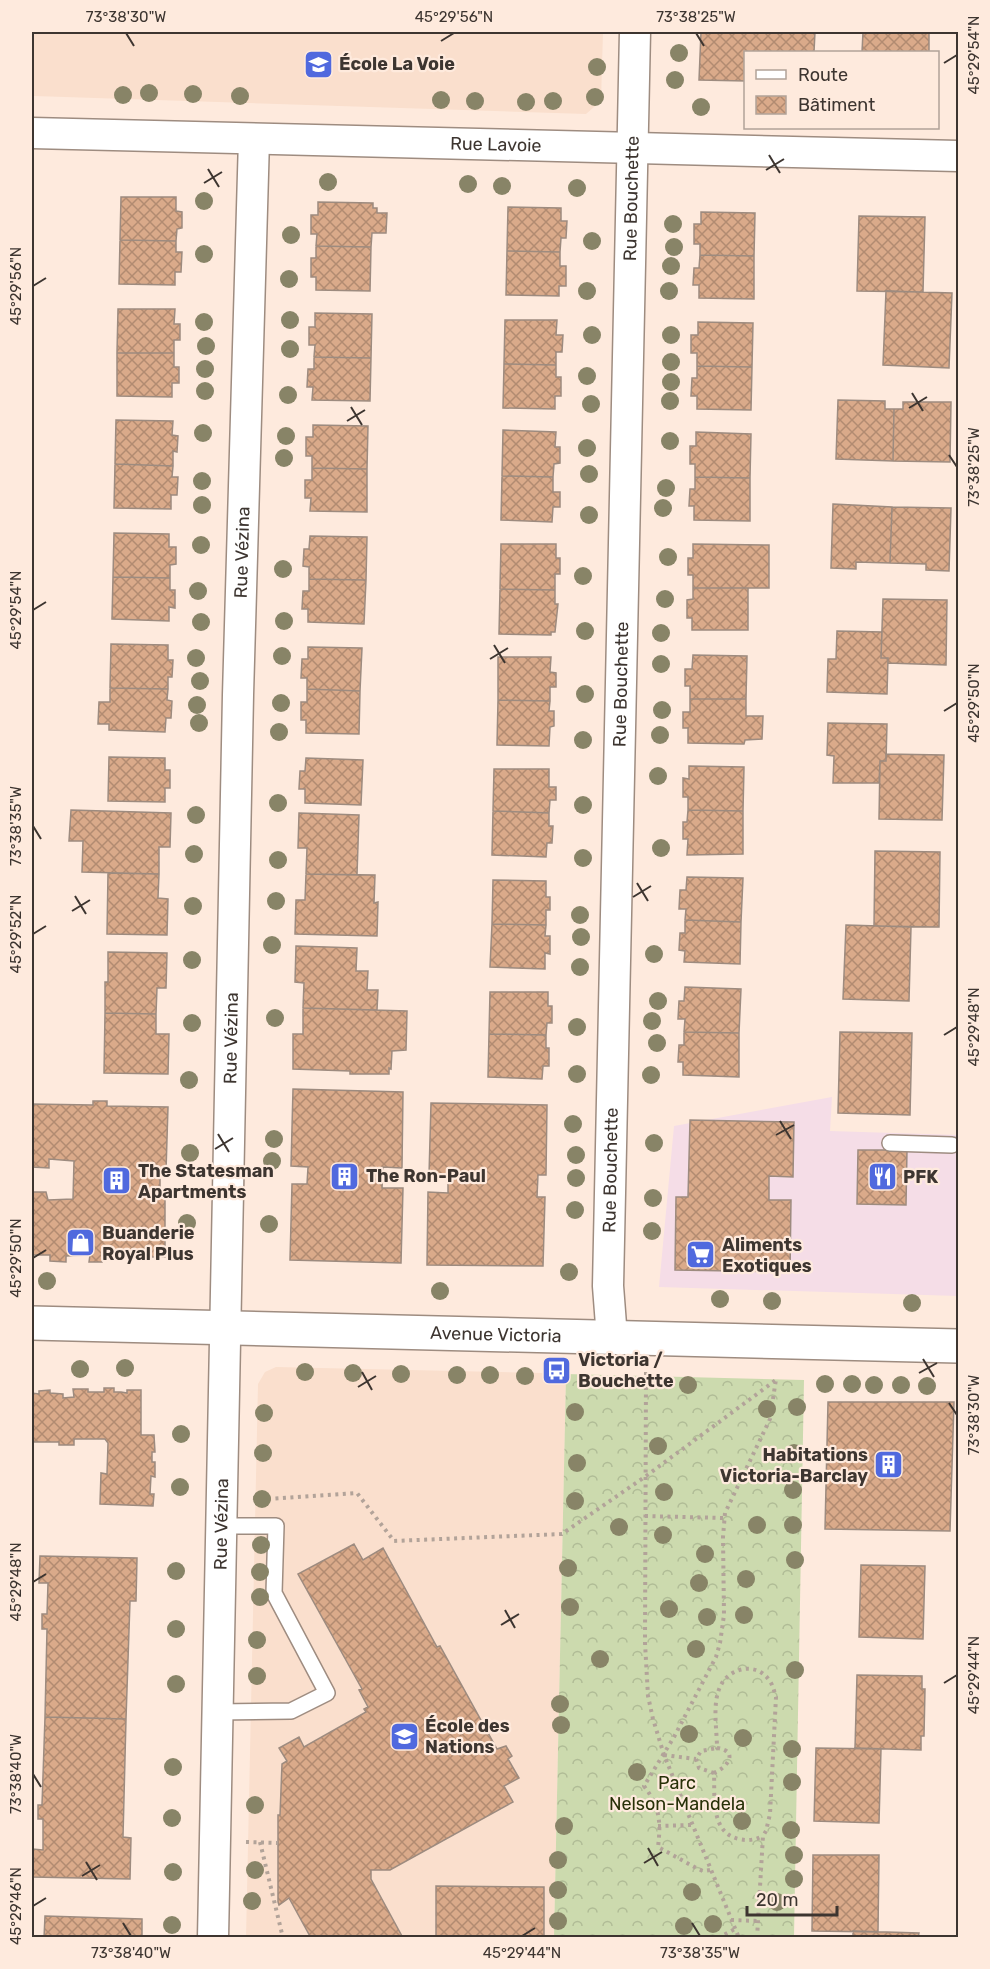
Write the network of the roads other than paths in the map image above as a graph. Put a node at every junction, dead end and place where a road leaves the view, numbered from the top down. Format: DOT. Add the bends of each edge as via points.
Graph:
graph roads {
  1 [pos="635,32"];
  2 [pos="32,133"];
  3 [pos="254,139"];
  4 [pos="633,148"];
  5 [pos="958,156"];
  6 [pos="890,1143"];
  7 [pos="952,1145"];
  8 [pos="32,1323"];
  9 [pos="225,1329"];
  10 [pos="612,1338"];
  11 [pos="958,1346"];
  12 [pos="221,1526"];
  13 [pos="217,1712"];
  14 [pos="213,1938"];
  1 -- 4 [label="street, Rue Bouchette"];
  2 -- 3 [label="street, Rue Lavoie"];
  3 -- 4 [label="street, Rue Lavoie"];
  3 -- 9 [label="street, Rue Vézina"];
  4 -- 5 [label="street, Rue Lavoie"];
  4 -- 10 [label="street, Rue Bouchette" via="608,1286"];
  6 -- 7 [label="lane"];
  8 -- 9 [label="street, Avenue Victoria"];
  9 -- 10 [label="street, Avenue Victoria"];
  9 -- 12 [label="street, Rue Vézina"];
  10 -- 11 [label="street, Avenue Victoria"];
  12 -- 13 [label="street, Rue Vézina"];
  12 -- 13 [label="lane" via="276,1526 274,1593 327,1693 291,1711"];
  13 -- 14 [label="street, Rue Vézina"];
}
